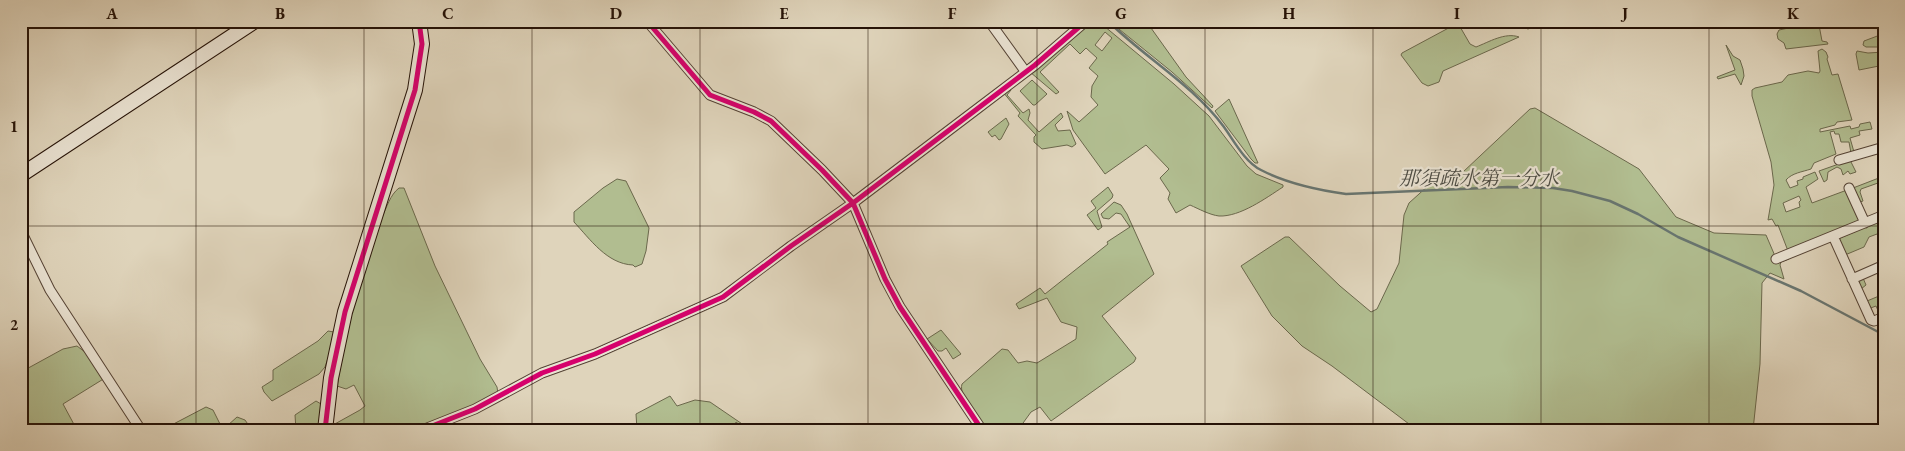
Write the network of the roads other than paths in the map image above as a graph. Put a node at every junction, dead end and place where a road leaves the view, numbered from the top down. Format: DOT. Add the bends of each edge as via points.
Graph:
graph roads {
  1 [pos="255,21"];
  2 [pos="419,21"];
  3 [pos="647,21"];
  4 [pos="989,21"];
  5 [pos="1086,21"];
  6 [pos="1025,71"];
  7 [pos="1884,147"];
  8 [pos="1839,160"];
  9 [pos="21,175"];
  10 [pos="1849,188"];
  11 [pos="853,203"];
  12 [pos="1884,215"];
  13 [pos="1865,223"];
  14 [pos="21,231"];
  15 [pos="1833,236"];
  16 [pos="1776,259"];
  17 [pos="1884,265"];
  18 [pos="1852,279"];
  19 [pos="1884,317"];
  20 [pos="141,430"];
  21 [pos="325,430"];
  22 [pos="422,430"];
  23 [pos="982,430"];
  1 -- 9 [label="street"];
  2 -- 21 [label="street" via="422,44 415,90 345,312 331,378"];
  3 -- 11 [label="street" via="710,96 771,121"];
  4 -- 6 [label="street"];
  5 -- 6 [label="street"];
  6 -- 11 [label="street"];
  7 -- 8 [label="street"];
  10 -- 13 [label="street"];
  11 -- 22 [label="street" via="723,297 595,354 542,373 475,409"];
  11 -- 23 [label="street" via="900,307"];
  12 -- 13 [label="street"];
  13 -- 15 [label="street"];
  14 -- 20 [label="street" via="50,290"];
  15 -- 16 [label="street"];
  15 -- 18 [label="street"];
  17 -- 18 [label="street"];
  18 -- 19 [label="street" via="1871,320"];
}
